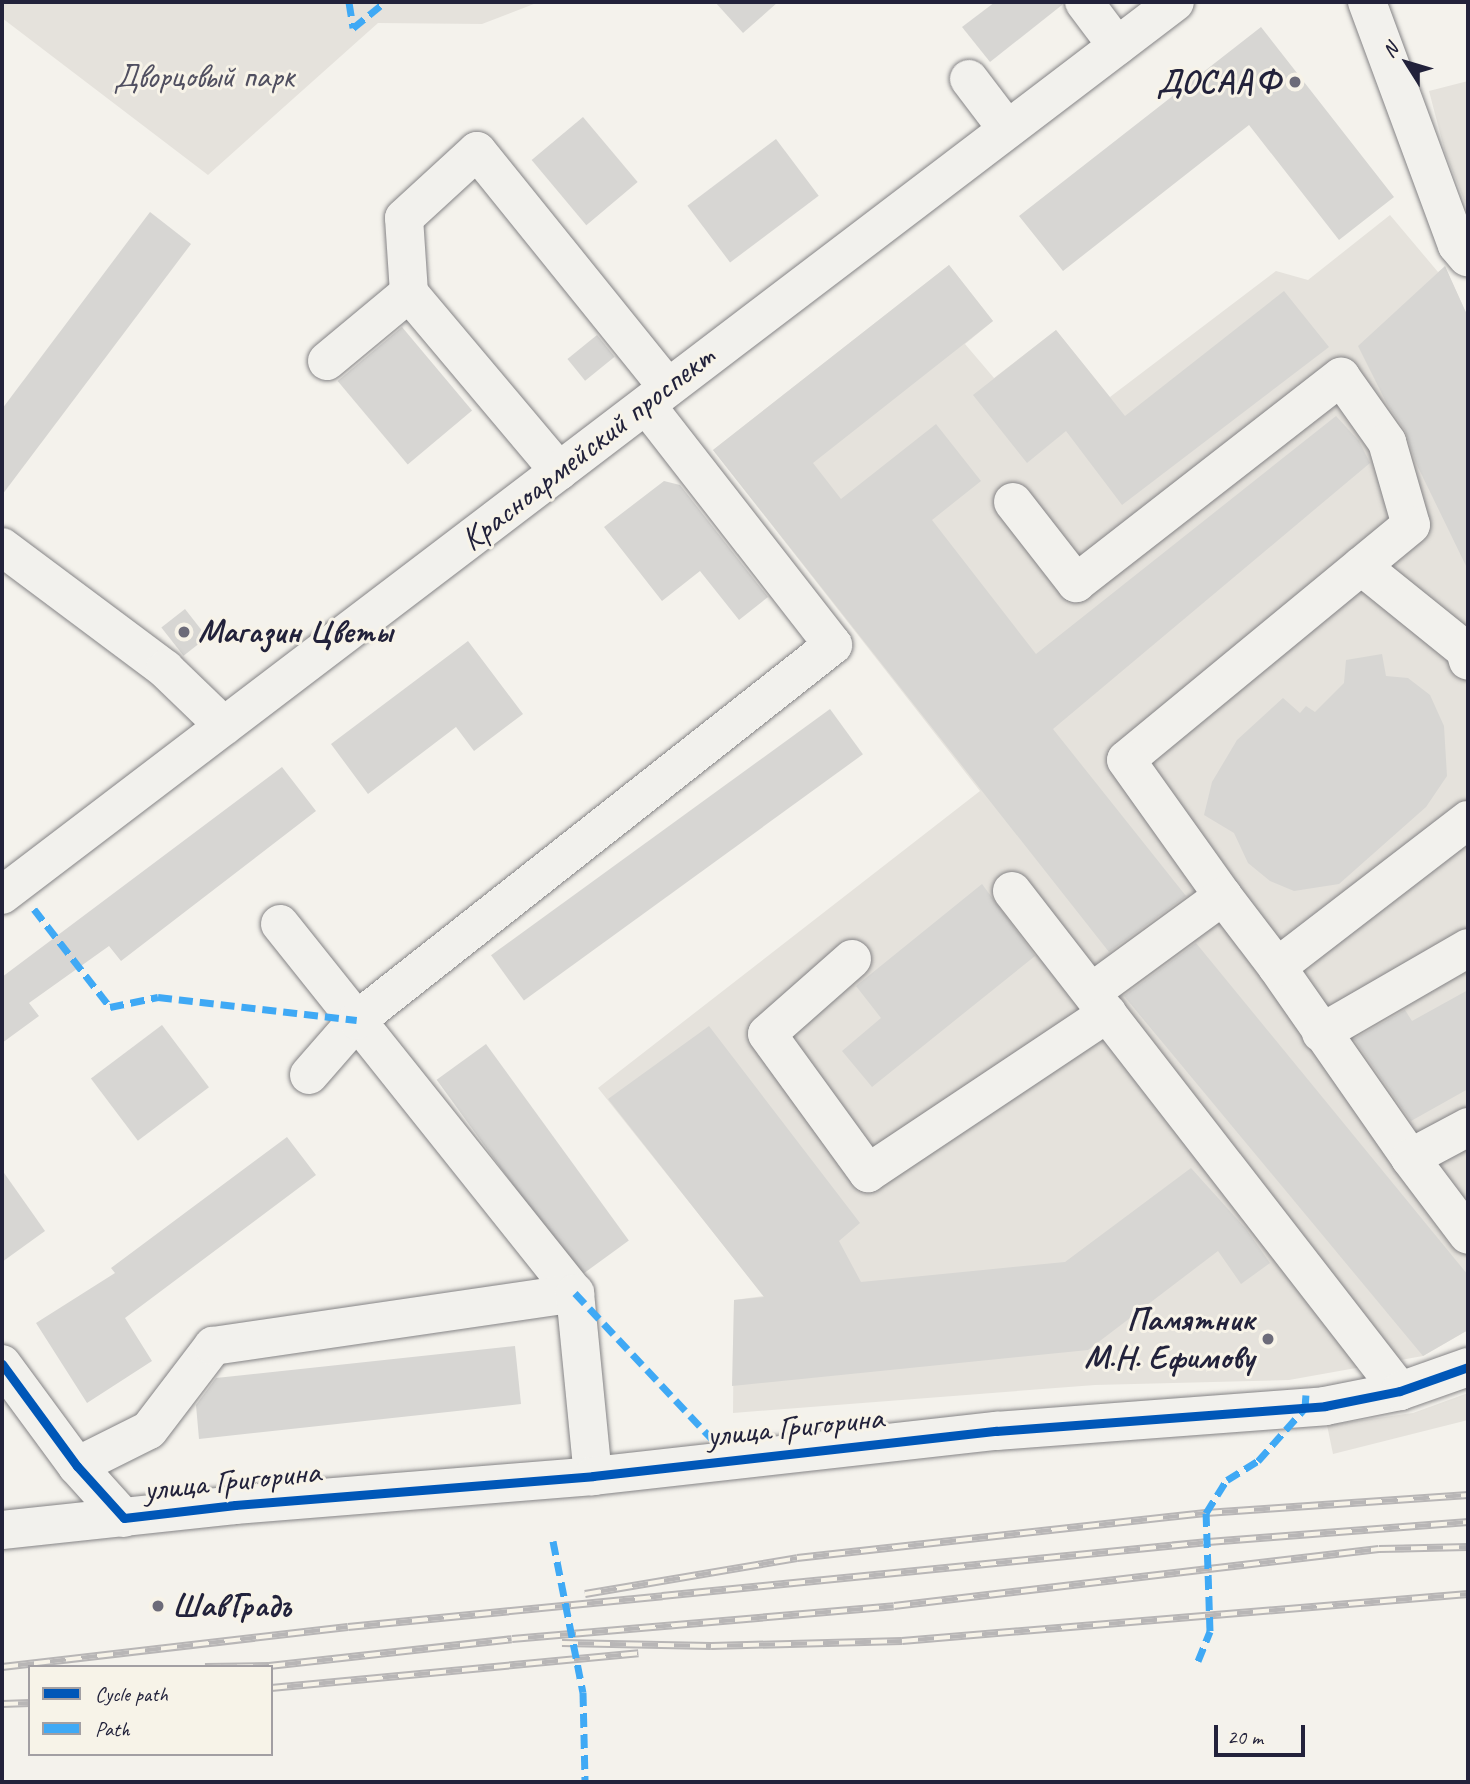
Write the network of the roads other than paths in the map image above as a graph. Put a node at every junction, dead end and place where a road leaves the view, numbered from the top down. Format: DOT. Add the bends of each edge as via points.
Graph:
graph roads {
  1 [pos="1084,2"];
  2 [pos="1175,2"];
  3 [pos="1367,2"];
  4 [pos="1117,46"];
  5 [pos="969,79"];
  6 [pos="1007,129"];
  7 [pos="1467,257"];
  8 [pos="409,293"];
  9 [pos="327,361"];
  10 [pos="657,396"];
  11 [pos="559,471"];
  12 [pos="1013,502"];
  13 [pos="2,547"];
  14 [pos="1361,566"];
  15 [pos="1468,661"];
  16 [pos="224,726"];
  17 [pos="1468,820"];
  18 [pos="1012,891"];
  19 [pos="2,895"];
  20 [pos="1223,896"];
  21 [pos="280,924"];
  22 [pos="1468,948"];
  23 [pos="852,959"];
  24 [pos="1277,967"];
  25 [pos="1100,1002"];
  26 [pos="357,1020"];
  27 [pos="1321,1033"];
  28 [pos="309,1075"];
  29 [pos="1468,1127"];
  30 [pos="1410,1158"];
  31 [pos="1468,1235"];
  32 [pos="575,1293"];
  33 [pos="2,1364"];
  34 [pos="1468,1367"];
  35 [pos="1400,1391"];
  36 [pos="77,1466"];
  37 [pos="593,1476"];
  38 [pos="124,1518"];
  39 [pos="2,1530"];
  1 -- 4 [label="street"];
  2 -- 4 [label="street, Красноармейский проспект"];
  3 -- 7 [label="street" via="1457,246"];
  4 -- 6 [label="street, Красноармейский проспект"];
  5 -- 6 [label="street"];
  6 -- 10 [label="street, Красноармейский проспект"];
  8 -- 9 [label="street"];
  8 -- 10 [label="street" via="404,218 477,151"];
  8 -- 11 [label="street"];
  10 -- 11 [label="street, Красноармейский проспект"];
  10 -- 26 [label="street" via="833,645"];
  11 -- 16 [label="street, Красноармейский проспект"];
  12 -- 14 [label="street" via="1076,583 1341,377 1387,442 1411,525"];
  13 -- 16 [label="street" via="165,669"];
  14 -- 15 [label="street" via="1465,650"];
  14 -- 20 [label="street" via="1126,760"];
  16 -- 19 [label="street, Красноармейский проспект"];
  17 -- 24 [label="street"];
  18 -- 25 [label="street"];
  20 -- 24 [label="street"];
  20 -- 25 [label="street"];
  21 -- 26 [label="street"];
  22 -- 27 [label="street"];
  23 -- 25 [label="street" via="767,1034 868,1173"];
  24 -- 27 [label="street"];
  25 -- 35 [label="street"];
  26 -- 28 [label="street"];
  26 -- 32 [label="street"];
  27 -- 30 [label="street"];
  29 -- 30 [label="street"];
  30 -- 31 [label="street"];
  32 -- 36 [label="street" via="213,1346 149,1430"];
  32 -- 37 [label="street"];
  33 -- 36 [label="street"];
  34 -- 35 [label="street, улица Григорина"];
  35 -- 37 [label="street, улица Григорина" via="1325,1406 996,1431"];
  36 -- 38 [label="street"];
  37 -- 38 [label="street, улица Григорина"];
  38 -- 39 [label="street, улица Григорина"];
}
